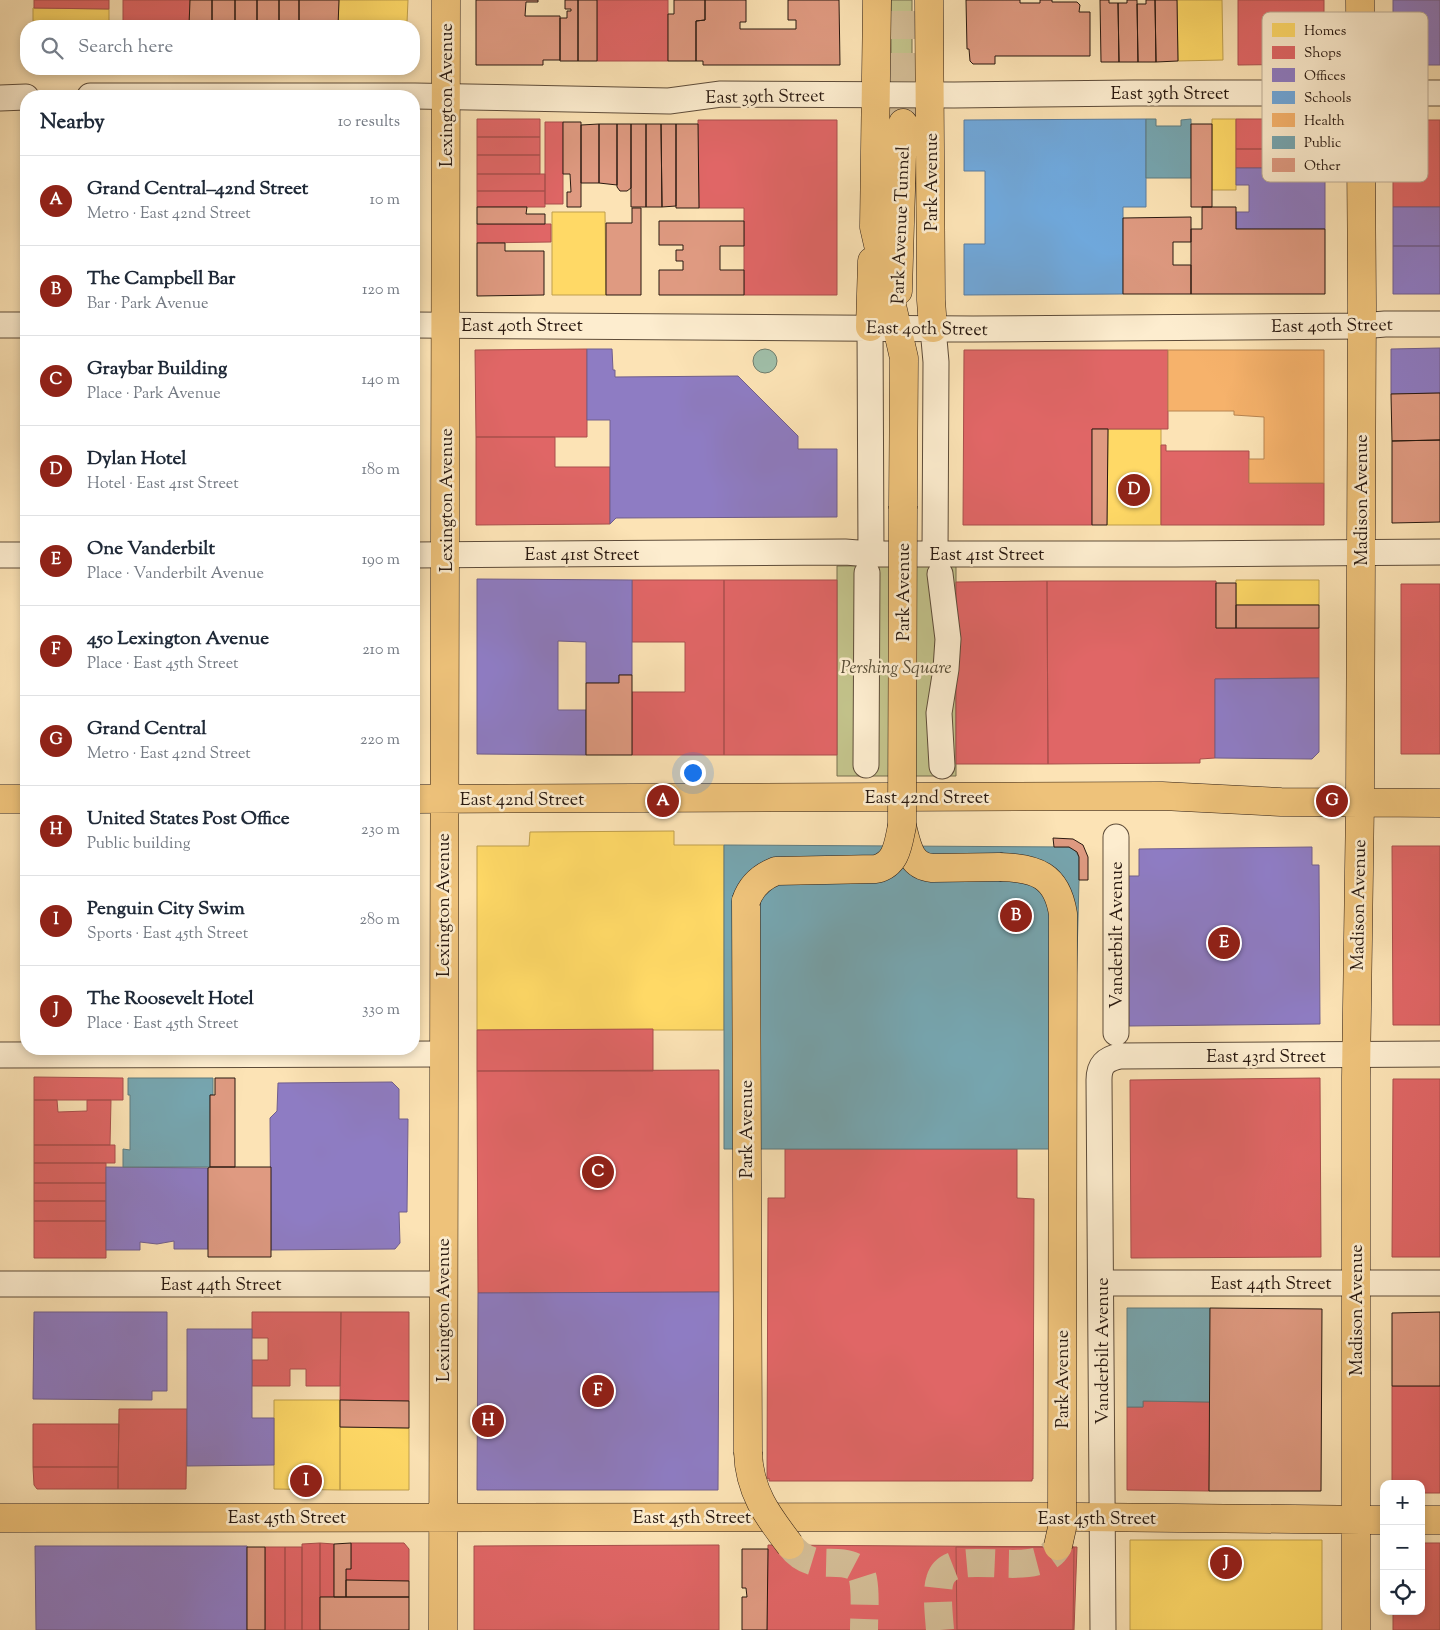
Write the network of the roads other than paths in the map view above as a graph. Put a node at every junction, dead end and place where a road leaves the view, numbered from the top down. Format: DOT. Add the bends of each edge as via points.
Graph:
graph roads {
  1 [pos="446,0"];
  2 [pos="877,0"];
  3 [pos="929,0"];
  4 [pos="1262,93"];
  5 [pos="876,95"];
  6 [pos="930,95"];
  7 [pos="420,96"];
  8 [pos="446,96"];
  9 [pos="20,97"];
  10 [pos="0,98"];
  11 [pos="903,123"];
  12 [pos="1360,182"];
  13 [pos="1440,324"];
  14 [pos="0,325"];
  15 [pos="20,325"];
  16 [pos="420,325"];
  17 [pos="446,325"];
  18 [pos="1361,326"];
  19 [pos="905,328"];
  20 [pos="1361,552"];
  21 [pos="1440,552"];
  22 [pos="446,554"];
  23 [pos="0,555"];
  24 [pos="20,555"];
  25 [pos="420,555"];
  26 [pos="869,564"];
  27 [pos="938,564"];
  28 [pos="866,766"];
  29 [pos="942,766"];
  30 [pos="0,799"];
  31 [pos="20,799"];
  32 [pos="420,799"];
  33 [pos="444,799"];
  34 [pos="1360,802"];
  35 [pos="1440,803"];
  36 [pos="902,826"];
  37 [pos="1116,837"];
  38 [pos="1116,1033"];
  39 [pos="420,1054"];
  40 [pos="443,1054"];
  41 [pos="1440,1054"];
  42 [pos="222,1055"];
  43 [pos="1356,1055"];
  44 [pos="0,1056"];
  45 [pos="1100,1071"];
  46 [pos="1102,1283"];
  47 [pos="1356,1283"];
  48 [pos="1440,1283"];
  49 [pos="0,1284"];
  50 [pos="443,1284"];
  51 [pos="443,1517"];
  52 [pos="0,1518"];
  53 [pos="1102,1518"];
  54 [pos="1356,1520"];
  55 [pos="1380,1520"];
  56 [pos="1425,1520"];
  57 [pos="1440,1520"];
  58 [pos="790,1545"];
  59 [pos="1058,1546"];
  60 [pos="443,1630"];
  61 [pos="1103,1630"];
  62 [pos="1356,1630"];
  1 -- 8 [label="main road, Lexington Avenue"];
  2 -- 5 [label="main road, Park Avenue"];
  3 -- 6 [label="main road, Park Avenue"];
  4 -- 6 [label="street, East 39th Street"];
  5 -- 6 [label="street, East 39th Street"];
  5 -- 8 [label="street, East 39th Street" via="722,94 669,101"];
  5 -- 19 [label="main road, Park Avenue" via="874,227"];
  6 -- 19 [label="main road, Park Avenue" via="931,300"];
  7 -- 8 [label="street, East 39th Street"];
  8 -- 17 [label="main road, Lexington Avenue"];
  9 -- 10 [label="street"];
  11 -- 19 [label="main road, Park Avenue Tunnel"];
  12 -- 18 [label="main road, Madison Avenue"];
  13 -- 18 [label="street, East 40th Street"];
  14 -- 15 [label="street"];
  16 -- 17 [label="street, East 40th Street"];
  17 -- 19 [label="street, East 40th Street"];
  17 -- 22 [label="main road, Lexington Avenue"];
  18 -- 19 [label="street, East 40th Street"];
  18 -- 20 [label="main road, Madison Avenue"];
  19 -- 26 [label="street, Park Avenue"];
  19 -- 27 [label="street, Park Avenue" via="936,362"];
  19 -- 36 [label="main road, Park Avenue, bridge"];
  20 -- 21 [label="street, East 41st Street"];
  20 -- 27 [label="street, East 41st Street" via="1196,554"];
  20 -- 34 [label="main road, Madison Avenue"];
  22 -- 25 [label="street, East 41st Street"];
  22 -- 26 [label="street, East 41st Street" via="836,552"];
  22 -- 33 [label="main road, Lexington Avenue"];
  23 -- 24 [label="street"];
  26 -- 27 [label="street, East 41st Street"];
  26 -- 28 [label="street, Park Avenue"];
  27 -- 29 [label="street, Park Avenue" via="948,639 939,713"];
  30 -- 31 [label="main road"];
  32 -- 33 [label="main road, East 42nd Street"];
  33 -- 34 [label="main road, East 42nd Street" via="1162,796"];
  33 -- 40 [label="main road, Lexington Avenue"];
  34 -- 35 [label="main road, East 42nd Street"];
  34 -- 43 [label="main road, Madison Avenue"];
  36 -- 58 [label="main road, Park Avenue, bridge" via="895,854 883,867 871,870 776,871 755,884 746,901 748,1467 760,1501"];
  36 -- 59 [label="main road, Park Avenue, bridge" via="910,854 923,866 1025,869 1044,876 1060,898 1063,914 1062,1528"];
  37 -- 38 [label="street, Vanderbilt Avenue"];
  39 -- 40 [label="street"];
  40 -- 50 [label="main road, Lexington Avenue"];
  41 -- 43 [label="street, East 43rd Street"];
  42 -- 44 [label="street"];
  43 -- 45 [label="street, East 43rd Street" via="1120,1056 1104,1063"];
  43 -- 47 [label="main road, Madison Avenue"];
  45 -- 46 [label="street, Vanderbilt Avenue"];
  46 -- 47 [label="street, East 44th Street"];
  46 -- 53 [label="street, Vanderbilt Avenue"];
  47 -- 48 [label="street, East 44th Street"];
  47 -- 54 [label="main road, Madison Avenue"];
  49 -- 50 [label="street, East 44th Street"];
  50 -- 51 [label="main road, Lexington Avenue"];
  51 -- 52 [label="main road, East 45th Street"];
  51 -- 53 [label="main road, East 45th Street"];
  51 -- 60 [label="main road, Lexington Avenue"];
  53 -- 54 [label="main road, East 45th Street"];
  53 -- 61 [label="street, Vanderbilt Avenue"];
  54 -- 55 [label="main road, East 45th Street"];
  54 -- 62 [label="main road, Madison Avenue"];
  56 -- 57 [label="main road"];
}
